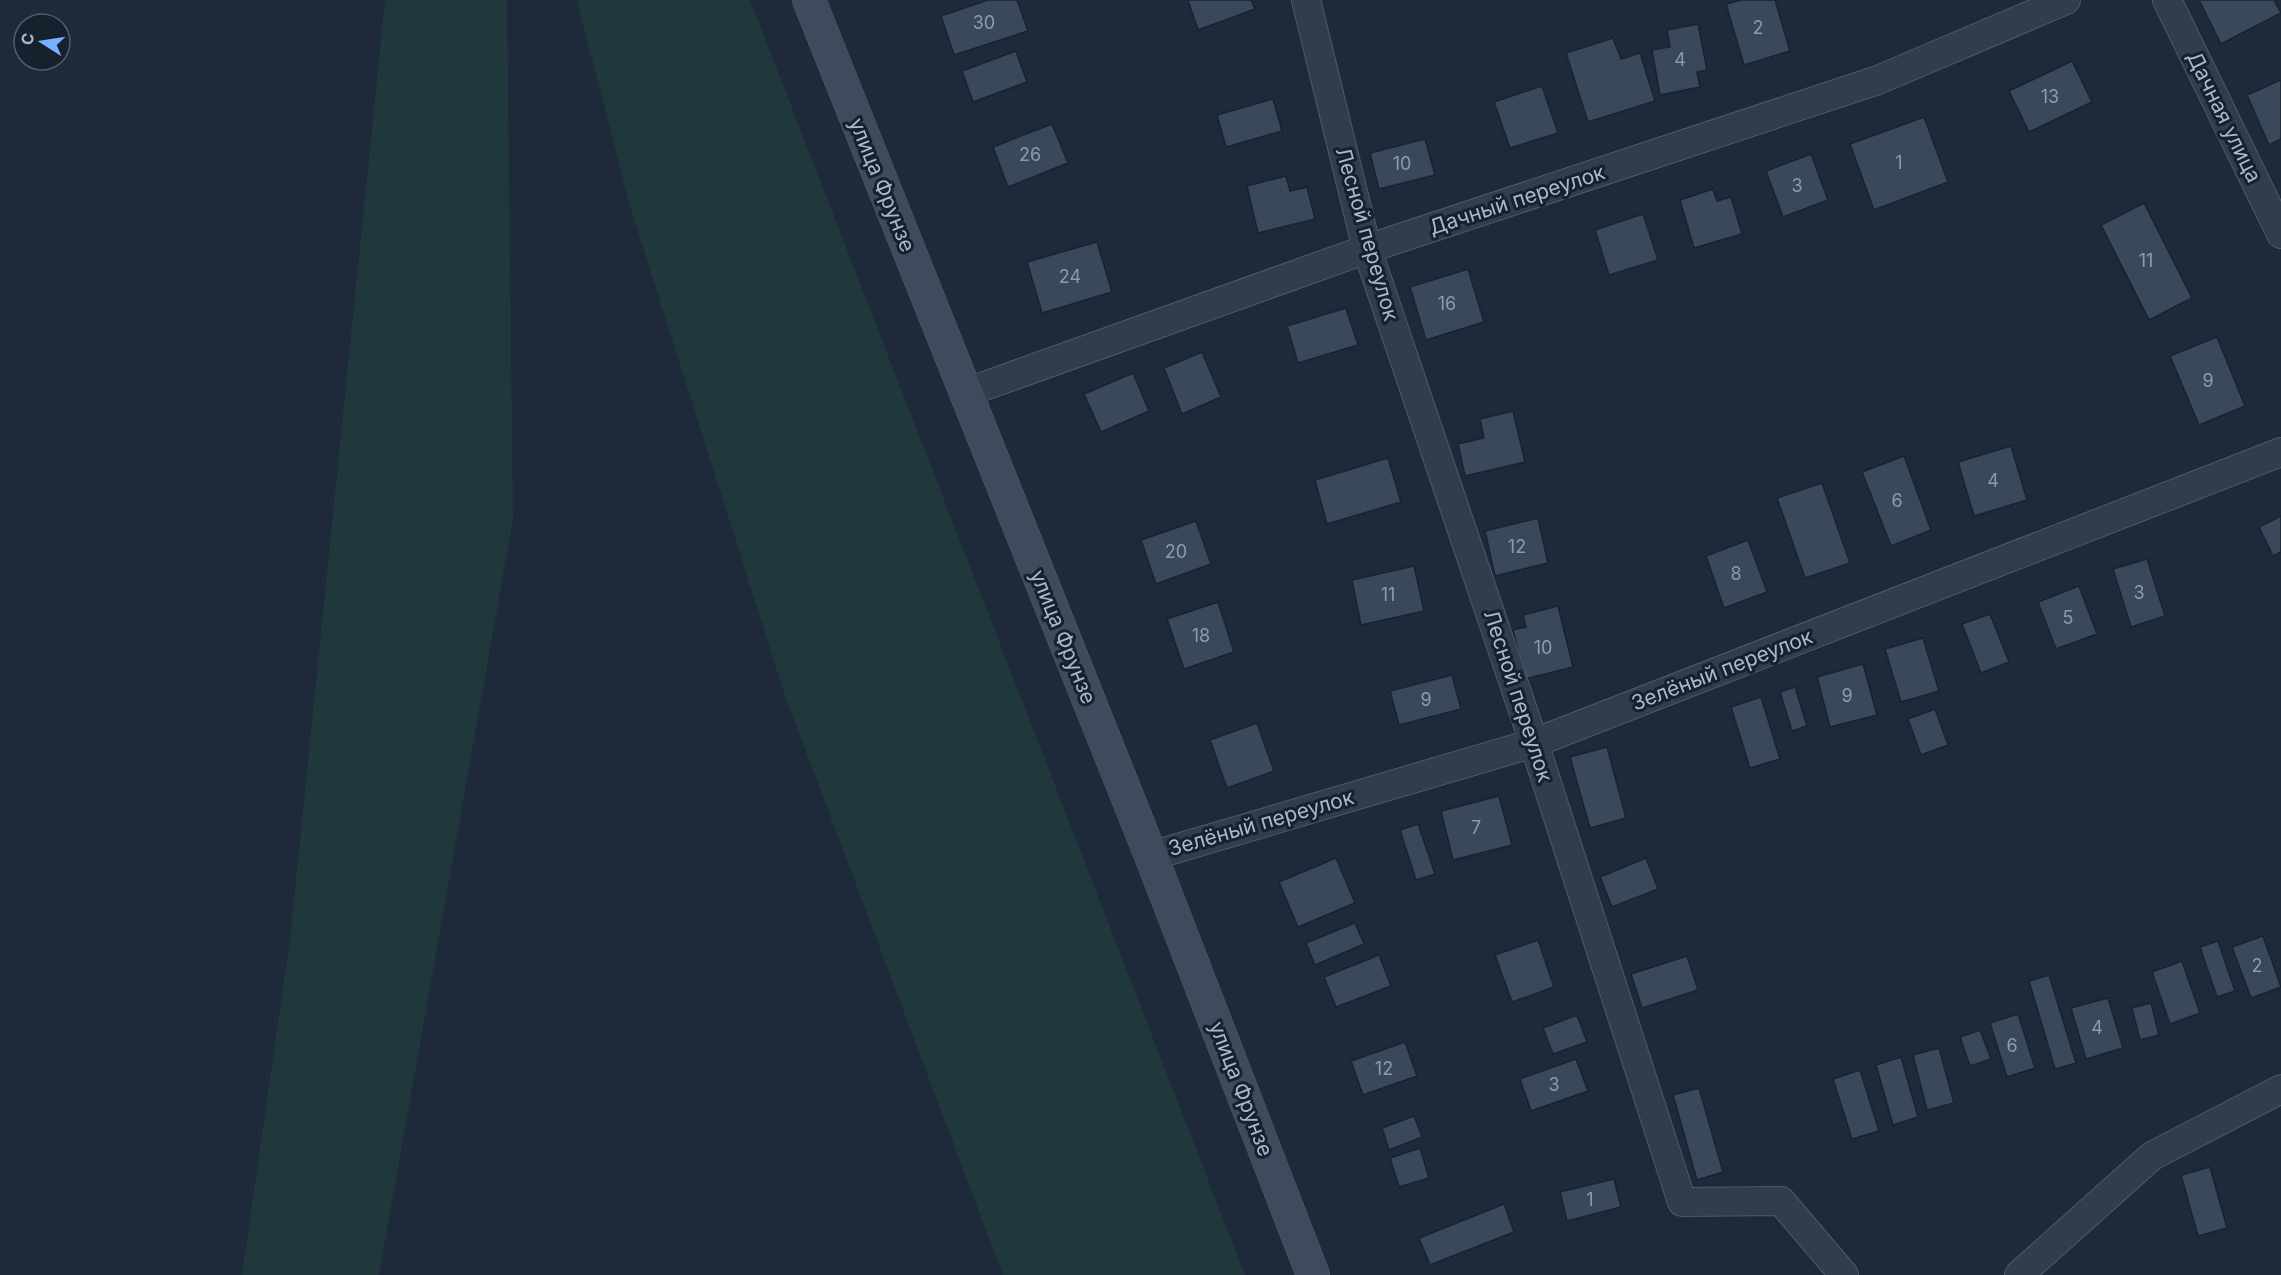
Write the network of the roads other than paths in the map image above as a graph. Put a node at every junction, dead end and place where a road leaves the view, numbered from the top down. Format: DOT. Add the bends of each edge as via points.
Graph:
graph roads {
  1 [pos="809,0"];
  2 [pos="1306,0"];
  3 [pos="2066,0"];
  4 [pos="2167,0"];
  5 [pos="2281,234"];
  6 [pos="1367,249"];
  7 [pos="965,393"];
  8 [pos="2281,452"];
  9 [pos="1534,743"];
  10 [pos="1151,856"];
  11 [pos="2281,1089"];
  12 [pos="1313,1275"];
  13 [pos="1844,1275"];
  14 [pos="2019,1275"];
  1 -- 7 [label="street, улица Фрунзе"];
  2 -- 6 [label="street, Лесной переулок"];
  3 -- 6 [label="street, Дачный переулок" via="1878,80"];
  4 -- 5 [label="street, Дачная улица"];
  6 -- 7 [label="street, Дачный переулок"];
  6 -- 9 [label="street, Лесной переулок"];
  7 -- 10 [label="street, улица Фрунзе"];
  8 -- 9 [label="street, Зелёный переулок"];
  9 -- 10 [label="street, Зелёный переулок"];
  9 -- 13 [label="street, Лесной переулок" via="1682,1203 1781,1201"];
  10 -- 12 [label="street, улица Фрунзе"];
  11 -- 14 [label="street" via="2152,1156"];
}
